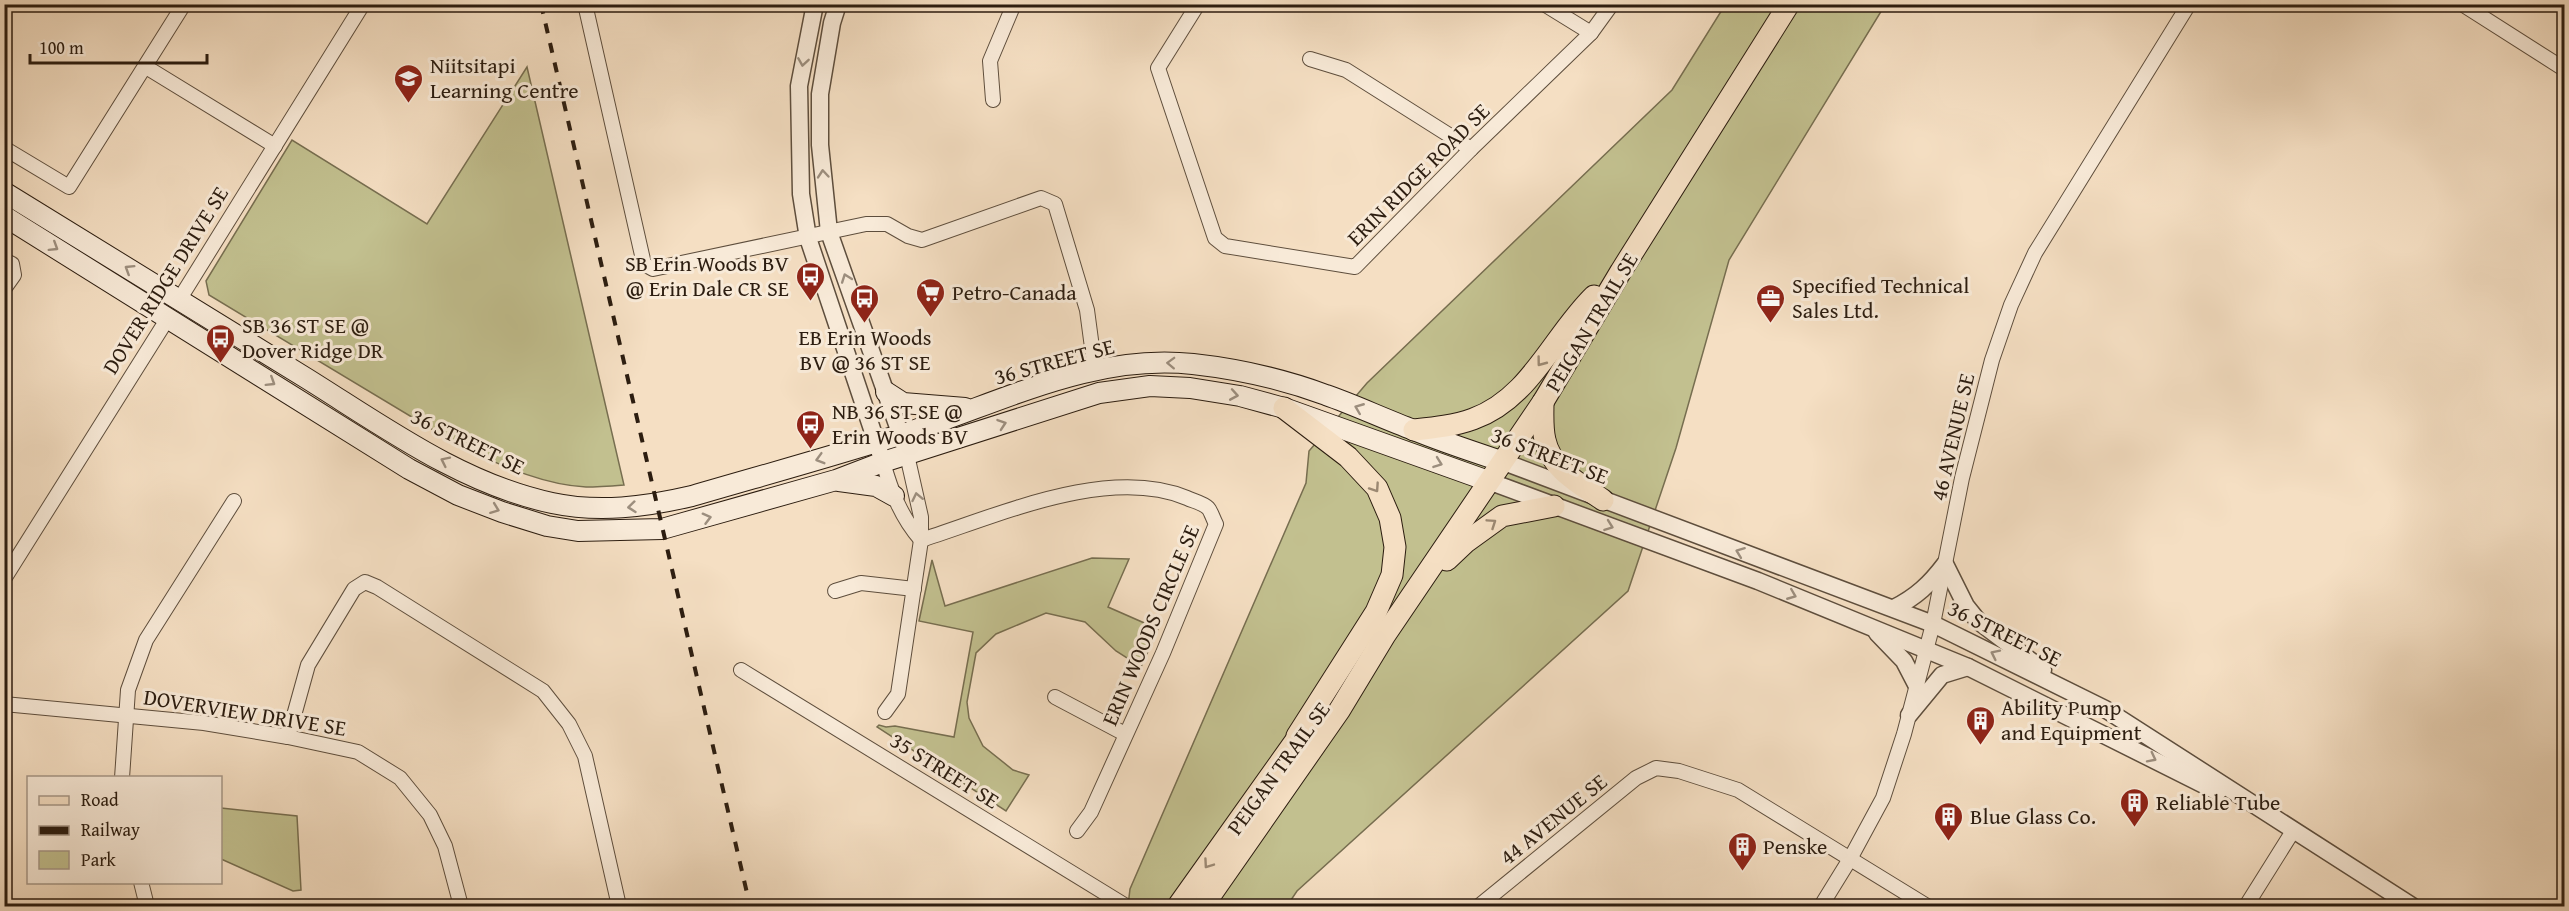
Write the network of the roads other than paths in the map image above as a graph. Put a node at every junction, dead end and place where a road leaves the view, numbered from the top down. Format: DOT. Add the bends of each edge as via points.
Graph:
graph roads {
  1 [pos="184,4"];
  2 [pos="363,4"];
  3 [pos="585,4"];
  4 [pos="814,4"];
  5 [pos="838,4"];
  6 [pos="1014,4"];
  7 [pos="1198,4"];
  8 [pos="1544,4"];
  9 [pos="1612,4"];
  10 [pos="1789,4"];
  11 [pos="2189,4"];
  12 [pos="2462,4"];
  13 [pos="1591,33"];
  14 [pos="1310,59"];
  15 [pos="146,67"];
  16 [pos="2565,69"];
  17 [pos="993,100"];
  18 [pos="275,146"];
  19 [pos="4,148"];
  20 [pos="1471,149"];
  21 [pos="4,192"];
  22 [pos="4,216"];
  23 [pos="829,232"];
  24 [pos="808,238"];
  25 [pos="4,260"];
  26 [pos="1621,271"];
  27 [pos="4,289"];
  28 [pos="179,300"];
  29 [pos="168,318"];
  30 [pos="1095,370"];
  31 [pos="886,392"];
  32 [pos="1543,402"];
  33 [pos="1284,408"];
  34 [pos="973,409"];
  35 [pos="1414,430"];
  36 [pos="901,434"];
  37 [pos="876,442"];
  38 [pos="907,455"];
  39 [pos="883,462"];
  40 [pos="1504,462"];
  41 [pos="836,480"];
  42 [pos="1491,482"];
  43 [pos="894,496"];
  44 [pos="1603,500"];
  45 [pos="234,501"];
  46 [pos="1554,506"];
  47 [pos="921,540"];
  48 [pos="1945,564"];
  49 [pos="5,577"];
  50 [pos="914,589"];
  51 [pos="1416,589"];
  52 [pos="835,591"];
  53 [pos="1894,608"];
  54 [pos="1933,624"];
  55 [pos="1870,626"];
  56 [pos="1385,635"];
  57 [pos="1926,650"];
  58 [pos="1968,667"];
  59 [pos="741,670"];
  60 [pos="1917,686"];
  61 [pos="2066,690"];
  62 [pos="1055,697"];
  63 [pos="4,704"];
  64 [pos="885,711"];
  65 [pos="125,714"];
  66 [pos="1909,716"];
  67 [pos="1125,734"];
  68 [pos="1298,736"];
  69 [pos="288,737"];
  70 [pos="122,776"];
  71 [pos="1077,831"];
  72 [pos="2293,831"];
  73 [pos="1850,859"];
  74 [pos="142,884"];
  75 [pos="147,906"];
  76 [pos="460,906"];
  77 [pos="619,906"];
  78 [pos="1126,906"];
  79 [pos="1178,906"];
  80 [pos="1203,906"];
  81 [pos="1479,906"];
  82 [pos="1821,906"];
  83 [pos="1927,906"];
  84 [pos="2246,906"];
  85 [pos="2412,906"];
  1 -- 15 [label="street"];
  2 -- 18 [label="street, DOVER RIDGE DRIVE SE"];
  3 -- 24 [label="street" via="644,264 653,269"];
  4 -- 24 [label="street, one-way" via="799,86 801,194"];
  23 -- 5 [label="street, one-way" via="820,145 820,94 831,23"];
  6 -- 17 [label="street" via="990,62"];
  7 -- 20 [label="street, ERIN RIDGE ROAD SE" via="1158,68 1215,237 1226,246 1355,267"];
  8 -- 13 [label="street"];
  9 -- 13 [label="street, ERIN RIDGE ROAD SE"];
  10 -- 26 [label="main road, PEIGAN TRAIL SE"];
  11 -- 48 [label="street, 46 AVENUE SE" via="2036,253 2012,305 1989,371"];
  12 -- 16 [label="street"];
  13 -- 20 [label="street, ERIN RIDGE ROAD SE"];
  14 -- 20 [label="street" via="1346,70"];
  15 -- 18 [label="street"];
  15 -- 19 [label="street" via="69,187"];
  18 -- 28 [label="street, DOVER RIDGE DRIVE SE"];
  28 -- 21 [label="main road, 36 STREET SE, one-way"];
  22 -- 29 [label="main road, 36 STREET SE, one-way"];
  23 -- 24 [label="street"];
  23 -- 30 [label="street" via="887,224 922,240 1041,198 1055,204 1087,310"];
  31 -- 23 [label="street, one-way"];
  24 -- 37 [label="street"];
  25 -- 27 [label="street" via="12,264 14,274"];
  26 -- 32 [label="main road, PEIGAN TRAIL SE"];
  26 -- 35 [label="main road, one-way" via="1586,304 1531,376 1509,398 1473,419"];
  28 -- 29 [label="street, DOVER RIDGE DRIVE SE"];
  37 -- 28 [label="main road, 36 STREET SE, one-way" via="656,504 587,508 552,503 513,492 424,451"];
  29 -- 41 [label="main road, 36 STREET SE, one-way" via="409,469 458,495 547,526 578,531 662,529"];
  29 -- 49 [label="street, DOVER RIDGE DRIVE SE"];
  30 -- 34 [label="main road, 36 STREET SE"];
  35 -- 30 [label="main road, 36 STREET SE, one-way" via="1325,395 1243,372 1192,364 1148,363"];
  31 -- 34 [label="main road" via="903,403"];
  31 -- 36 [label="street"];
  32 -- 40 [label="main road, PEIGAN TRAIL SE"];
  32 -- 44 [label="main road" via="1544,438 1550,455 1569,476"];
  38 -- 33 [label="main road, 36 STREET SE, one-way" via="1099,393 1150,386 1240,396"];
  33 -- 42 [label="main road, 36 STREET SE, one-way"];
  33 -- 68 [label="main road, one-way" via="1348,457 1377,488 1390,518 1395,547 1392,575 1376,612"];
  34 -- 36 [label="main road, 36 STREET SE"];
  35 -- 40 [label="main road, 36 STREET SE"];
  36 -- 37 [label="main road, 36 STREET SE"];
  36 -- 38 [label="street"];
  37 -- 39 [label="street"];
  38 -- 39 [label="main road, 36 STREET SE"];
  47 -- 38 [label="street, one-way" via="921,517"];
  39 -- 41 [label="main road, 36 STREET SE"];
  39 -- 43 [label="street"];
  40 -- 42 [label="main road, PEIGAN TRAIL SE"];
  40 -- 44 [label="street, 36 STREET SE"];
  41 -- 43 [label="main road" via="876,486"];
  42 -- 46 [label="street, 36 STREET SE"];
  42 -- 51 [label="main road, PEIGAN TRAIL SE"];
  43 -- 47 [label="street" via="906,522"];
  53 -- 44 [label="street, 36 STREET SE, one-way"];
  45 -- 65 [label="street" via="146,640 128,690"];
  51 -- 46 [label="main road, one-way" via="1466,542 1502,516"];
  46 -- 55 [label="street, 36 STREET SE, one-way"];
  47 -- 50 [label="street"];
  47 -- 67 [label="street, ERIN WOODS CIRCLE SE" via="1061,495 1108,488 1143,488 1176,494 1207,507 1216,524"];
  48 -- 53 [label="street" via="1913,598"];
  48 -- 54 [label="street, 46 AVENUE SE"];
  48 -- 61 [label="street" via="1978,621"];
  50 -- 52 [label="street" via="861,583"];
  50 -- 64 [label="street" via="898,694"];
  51 -- 56 [label="main road, PEIGAN TRAIL SE"];
  53 -- 54 [label="street, 36 STREET SE"];
  54 -- 57 [label="street, 46 AVENUE SE"];
  61 -- 54 [label="street, 36 STREET SE, one-way"];
  55 -- 57 [label="street, 36 STREET SE"];
  55 -- 60 [label="street" via="1904,661"];
  56 -- 68 [label="main road, PEIGAN TRAIL SE"];
  56 -- 80 [label="main road, PEIGAN TRAIL SE" via="1338,711"];
  57 -- 58 [label="street, 36 STREET SE"];
  57 -- 60 [label="street, 46 AVENUE SE"];
  58 -- 66 [label="street" via="1942,675"];
  58 -- 72 [label="street, 36 STREET SE, one-way"];
  59 -- 78 [label="street, 35 STREET SE"];
  60 -- 66 [label="street, 46 AVENUE SE"];
  61 -- 72 [label="street, 36 STREET SE" via="2132,726"];
  62 -- 67 [label="street"];
  63 -- 65 [label="street, DOVERVIEW DRIVE SE"];
  65 -- 69 [label="street, DOVERVIEW DRIVE SE"];
  65 -- 70 [label="street"];
  66 -- 73 [label="street, 46 AVENUE SE" via="1883,798"];
  67 -- 71 [label="street, ERIN WOODS CIRCLE SE" via="1091,812"];
  68 -- 79 [label="main road, PEIGAN TRAIL SE, one-way"];
  69 -- 76 [label="street, DOVERVIEW DRIVE SE" via="358,752 400,778 430,815 445,846"];
  69 -- 77 [label="street" via="308,665 354,589 365,582 377,587 543,691 569,724 585,756"];
  72 -- 84 [label="street"];
  72 -- 85 [label="street, 36 STREET SE"];
  73 -- 81 [label="street, 44 AVENUE SE" via="1738,790 1679,771 1656,768 1636,778"];
  73 -- 82 [label="street, 46 AVENUE SE"];
  73 -- 83 [label="street"];
  74 -- 75 [label="street"];
}
